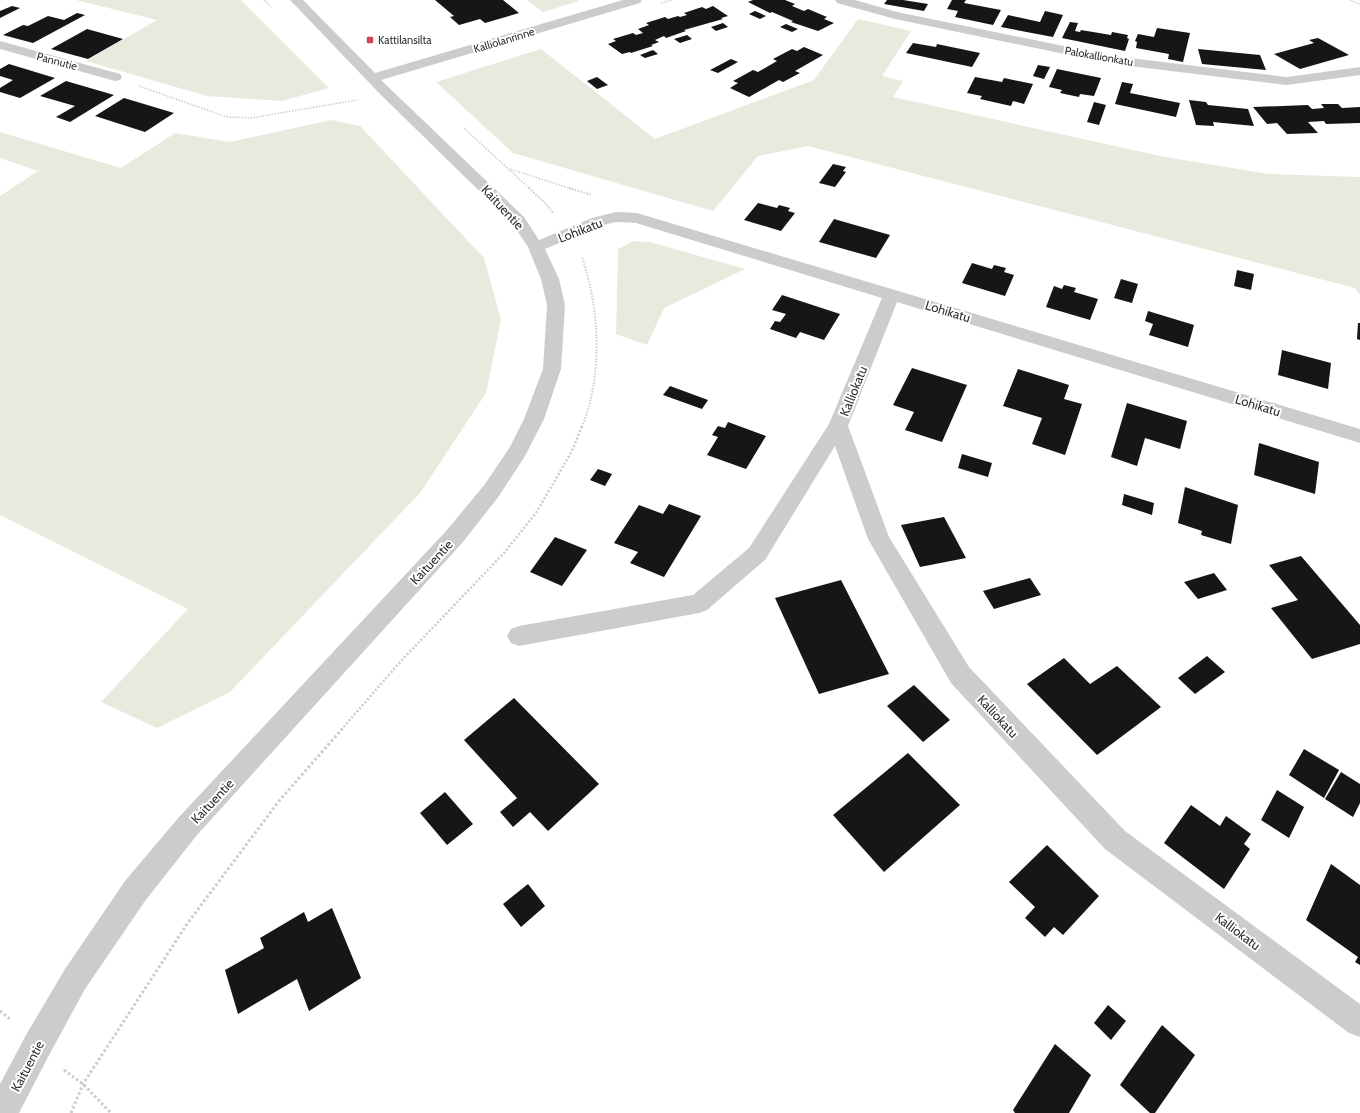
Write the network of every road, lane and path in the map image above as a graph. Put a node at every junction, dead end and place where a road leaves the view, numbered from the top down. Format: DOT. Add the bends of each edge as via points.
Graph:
graph roads {
  1 [pos="296,0"];
  2 [pos="636,0"];
  3 [pos="841,0"];
  4 [pos="1350,0"];
  5 [pos="1360,4"];
  6 [pos="0,45"];
  7 [pos="1360,71"];
  8 [pos="115,77"];
  9 [pos="372,78"];
  10 [pos="358,100"];
  11 [pos="507,168"];
  12 [pos="637,218"];
  13 [pos="536,247"];
  14 [pos="892,294"];
  15 [pos="838,426"];
  16 [pos="1360,436"];
  17 [pos="519,636"];
  18 [pos="1360,1022"];
  19 [pos="2,1113"];
  1 -- 9 [label="street, Kaituentie"];
  2 -- 9 [label="street, Kalliolanrinne"];
  3 -- 7 [label="street, Palokallionkatu" via="895,14 1113,60 1288,81"];
  4 -- 5 [label="path"];
  6 -- 8 [label="street, Pannutie"];
  8 -- 10 [label="path" via="227,117 251,118"];
  9 -- 13 [label="street, Kaituentie" via="518,220"];
  11 -- 12 [label="path" via="625,206"];
  12 -- 13 [label="street, Lohikatu" via="616,217 598,221"];
  12 -- 14 [label="street, Lohikatu"];
  13 -- 19 [label="street, Kaituentie" via="550,279 556,305 552,369 534,419 518,451 492,490 455,536 194,820 135,891 75,979"];
  14 -- 15 [label="street, Kalliokatu"];
  14 -- 16 [label="street, Lohikatu"];
  15 -- 17 [label="street" via="757,554 699,603"];
  15 -- 18 [label="street, Kalliokatu" via="879,539 960,675 1115,840"];
}
